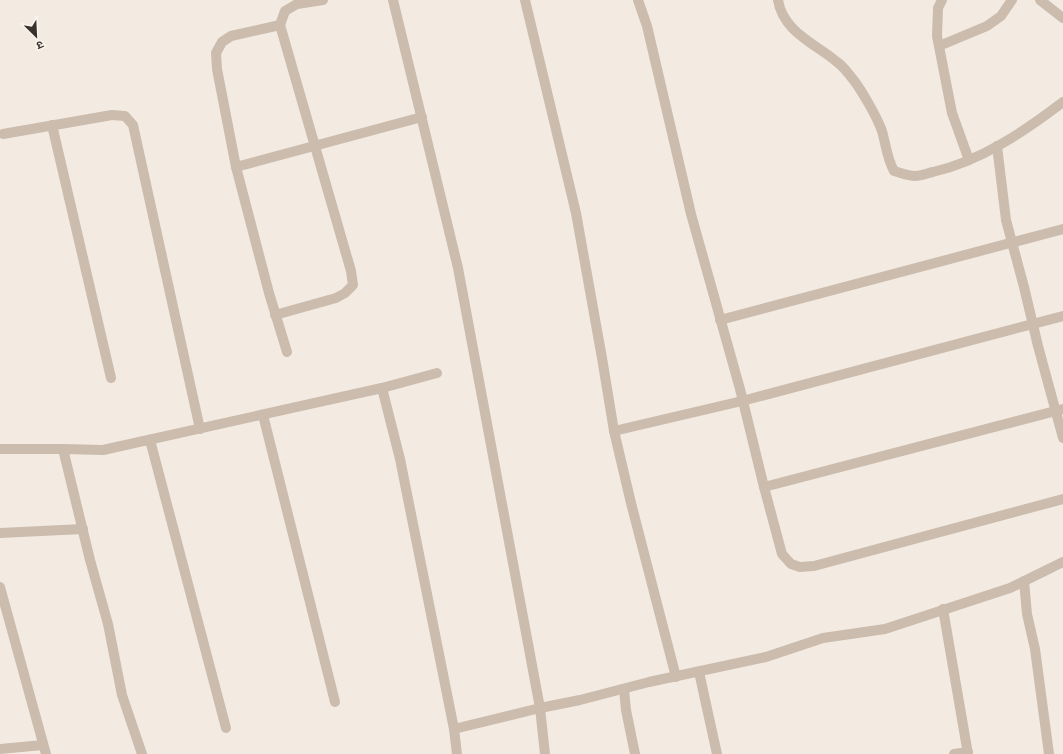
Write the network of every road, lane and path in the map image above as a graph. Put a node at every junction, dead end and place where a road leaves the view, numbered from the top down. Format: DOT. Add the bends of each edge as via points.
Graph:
graph roads {
  1 [pos="323,0"];
  2 [pos="393,0"];
  3 [pos="525,0"];
  4 [pos="638,0"];
  5 [pos="778,0"];
  6 [pos="942,0"];
  7 [pos="1012,0"];
  8 [pos="1040,0"];
  9 [pos="1063,18"];
  10 [pos="280,25"];
  11 [pos="939,46"];
  12 [pos="1063,102"];
  13 [pos="422,117"];
  14 [pos="52,125"];
  15 [pos="3,134"];
  16 [pos="997,146"];
  17 [pos="315,147"];
  18 [pos="969,160"];
  19 [pos="236,167"];
  20 [pos="1063,229"];
  21 [pos="1012,242"];
  22 [pos="275,315"];
  23 [pos="1063,316"];
  24 [pos="720,320"];
  25 [pos="1033,323"];
  26 [pos="287,352"];
  27 [pos="437,373"];
  28 [pos="111,378"];
  29 [pos="382,388"];
  30 [pos="742,401"];
  31 [pos="1060,410"];
  32 [pos="263,415"];
  33 [pos="200,429"];
  34 [pos="614,431"];
  35 [pos="1063,438"];
  36 [pos="150,440"];
  37 [pos="0,449"];
  38 [pos="63,449"];
  39 [pos="764,488"];
  40 [pos="1063,499"];
  41 [pos="83,529"];
  42 [pos="0,533"];
  43 [pos="1063,562"];
  44 [pos="1024,581"];
  45 [pos="0,587"];
  46 [pos="943,609"];
  47 [pos="699,672"];
  48 [pos="676,677"];
  49 [pos="624,689"];
  50 [pos="335,702"];
  51 [pos="540,708"];
  52 [pos="226,728"];
  53 [pos="454,729"];
  54 [pos="0,749"];
  55 [pos="44,749"];
  56 [pos="968,753"];
  57 [pos="142,754"];
  58 [pos="457,754"];
  59 [pos="545,754"];
  60 [pos="635,754"];
  61 [pos="717,754"];
  62 [pos="954,754"];
  63 [pos="1048,754"];
  1 -- 10 [label="street" via="297,4 285,11"];
  2 -- 13 [label="street"];
  3 -- 34 [label="street" via="576,213"];
  4 -- 24 [label="street" via="647,26 691,214"];
  5 -- 18 [label="street" via="784,16 793,29 838,62 853,79 881,129 894,172 915,176"];
  6 -- 11 [label="street" via="938,8"];
  7 -- 11 [label="street" via="1001,16 987,26"];
  8 -- 9 [label="street"];
  10 -- 17 [label="street"];
  10 -- 19 [label="street" via="231,36 222,42 216,53"];
  11 -- 18 [label="street" via="952,113"];
  12 -- 16 [label="street"];
  13 -- 17 [label="street"];
  13 -- 51 [label="street" via="458,268"];
  14 -- 15 [label="street"];
  14 -- 28 [label="street"];
  14 -- 33 [label="street" via="112,115 125,116 133,125"];
  16 -- 18 [label="street"];
  16 -- 21 [label="street" via="1006,220"];
  17 -- 19 [label="street"];
  17 -- 22 [label="street" via="353,285 336,298"];
  19 -- 22 [label="street"];
  20 -- 21 [label="street"];
  21 -- 24 [label="street"];
  21 -- 25 [label="street"];
  22 -- 26 [label="street"];
  23 -- 25 [label="street"];
  24 -- 30 [label="street"];
  25 -- 30 [label="street"];
  25 -- 31 [label="street"];
  27 -- 29 [label="street"];
  29 -- 32 [label="street"];
  29 -- 53 [label="street" via="400,459"];
  30 -- 34 [label="street"];
  30 -- 39 [label="street"];
  31 -- 35 [label="street"];
  31 -- 39 [label="street"];
  32 -- 33 [label="street"];
  32 -- 50 [label="street"];
  33 -- 36 [label="street"];
  34 -- 48 [label="street"];
  36 -- 38 [label="street" via="103,450"];
  36 -- 52 [label="street"];
  37 -- 38 [label="street"];
  38 -- 41 [label="street"];
  39 -- 40 [label="street" via="782,554 791,564 800,567 814,566"];
  41 -- 42 [label="street"];
  41 -- 57 [label="street" via="108,624 122,695"];
  43 -- 44 [label="street"];
  44 -- 46 [label="street" via="1010,588"];
  44 -- 63 [label="street"];
  45 -- 55 [label="street"];
  46 -- 47 [label="street" via="885,629 823,638 766,657"];
  46 -- 56 [label="street"];
  47 -- 48 [label="street"];
  47 -- 61 [label="street"];
  48 -- 49 [label="street"];
  49 -- 51 [label="street"];
  49 -- 60 [label="street"];
  51 -- 53 [label="street"];
  51 -- 59 [label="street"];
  53 -- 58 [label="street"];
  54 -- 55 [label="street"];
  56 -- 62 [label="street"];
}
